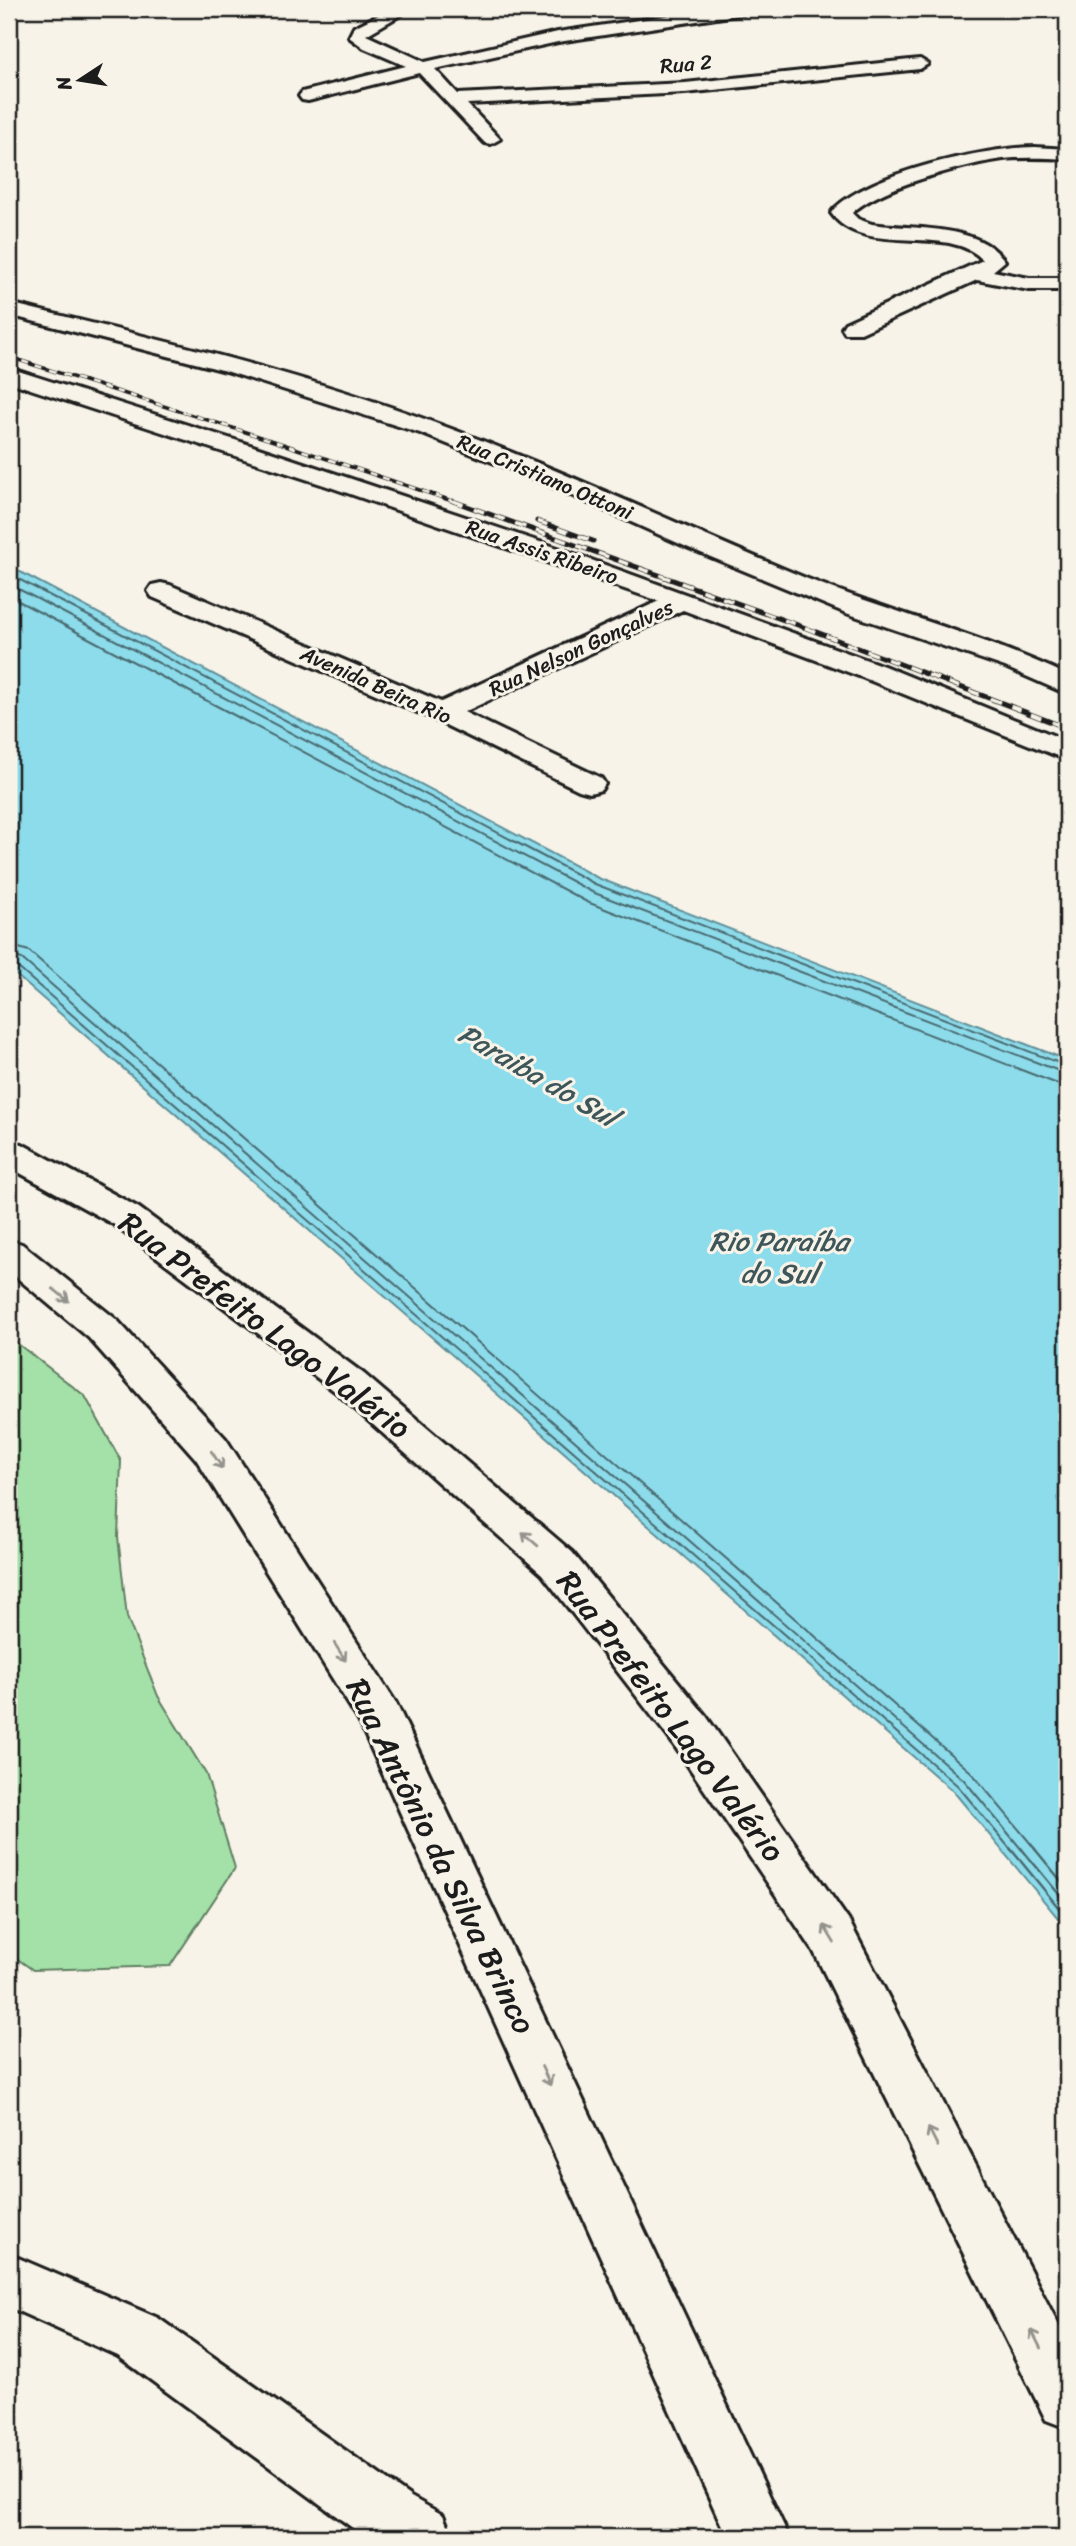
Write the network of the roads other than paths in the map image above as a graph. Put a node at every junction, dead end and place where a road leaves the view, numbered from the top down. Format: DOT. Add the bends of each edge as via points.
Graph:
graph roads {
  1 [pos="403,9"];
  2 [pos="743,9"];
  3 [pos="920,64"];
  4 [pos="423,67"];
  5 [pos="309,96"];
  6 [pos="456,99"];
  7 [pos="491,139"];
  8 [pos="1067,153"];
  9 [pos="975,273"];
  10 [pos="1067,284"];
  11 [pos="9,309"];
  12 [pos="853,328"];
  13 [pos="9,376"];
  14 [pos="160,591"];
  15 [pos="682,601"];
  16 [pos="1015,661"];
  17 [pos="1067,671"];
  18 [pos="1067,686"];
  19 [pos="441,712"];
  20 [pos="1067,751"];
  21 [pos="590,784"];
  22 [pos="9,1153"];
  23 [pos="9,1252"];
  24 [pos="9,2280"];
  25 [pos="1067,2400"];
  26 [pos="421,2537"];
  27 [pos="758,2537"];
  1 -- 4 [label="street" via="360,30 357,37"];
  2 -- 4 [label="street" via="590,31"];
  3 -- 6 [label="street, Rua 2" via="685,88"];
  4 -- 5 [label="street"];
  4 -- 6 [label="street"];
  6 -- 7 [label="street"];
  8 -- 9 [label="street" via="980,158 863,196 841,213 850,223 863,227 974,245 995,261"];
  9 -- 10 [label="street" via="1029,284"];
  9 -- 12 [label="street"];
  11 -- 16 [label="street, Rua Cristiano Ottoni" via="234,366 428,428 855,607"];
  13 -- 15 [label="street, Rua Assis Ribeiro" via="271,458"];
  14 -- 19 [label="street, Avenida Beira Rio"];
  15 -- 19 [label="street, Rua Nelson Gonçalves"];
  15 -- 20 [label="street, Rua Assis Ribeiro"];
  16 -- 17 [label="street"];
  16 -- 18 [label="street, Rua Cristiano Ottoni"];
  19 -- 21 [label="street, Avenida Beira Rio"];
  25 -- 22 [label="street, Rua Prefeito Lago Valério, one-way" via="831,1936 689,1729 557,1563 338,1374 126,1216"];
  23 -- 27 [label="street, Rua Antônio da Silva Brinco, one-way" via="103,1329 211,1449 380,1715"];
  24 -- 26 [label="street" via="138,2337"];
}
